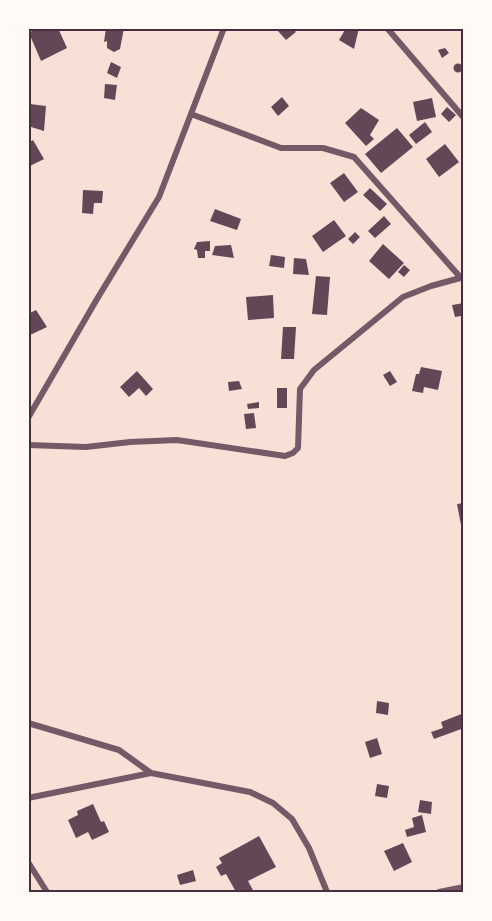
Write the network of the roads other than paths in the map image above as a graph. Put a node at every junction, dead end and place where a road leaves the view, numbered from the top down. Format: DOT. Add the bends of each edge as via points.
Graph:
graph roads {
  1 [pos="387,28"];
  2 [pos="224,29"];
  3 [pos="190,114"];
  4 [pos="464,118"];
  5 [pos="462,278"];
  6 [pos="28,418"];
  7 [pos="28,445"];
  8 [pos="28,723"];
  9 [pos="152,773"];
  10 [pos="28,798"];
  11 [pos="28,862"];
  12 [pos="464,887"];
  13 [pos="47,892"];
  14 [pos="327,892"];
  15 [pos="439,892"];
  1 -- 4 [label="street"];
  2 -- 3 [label="street"];
  3 -- 5 [label="street" via="281,148 323,148 354,157"];
  3 -- 6 [label="street" via="159,197"];
  5 -- 7 [label="street" via="403,297 314,369 300,388 298,448 293,453 285,456 177,440 86,447"];
  8 -- 9 [label="street" via="118,750"];
  9 -- 10 [label="street"];
  9 -- 14 [label="street" via="250,792 273,803 292,819"];
  11 -- 13 [label="street"];
  12 -- 15 [label="street"];
}
